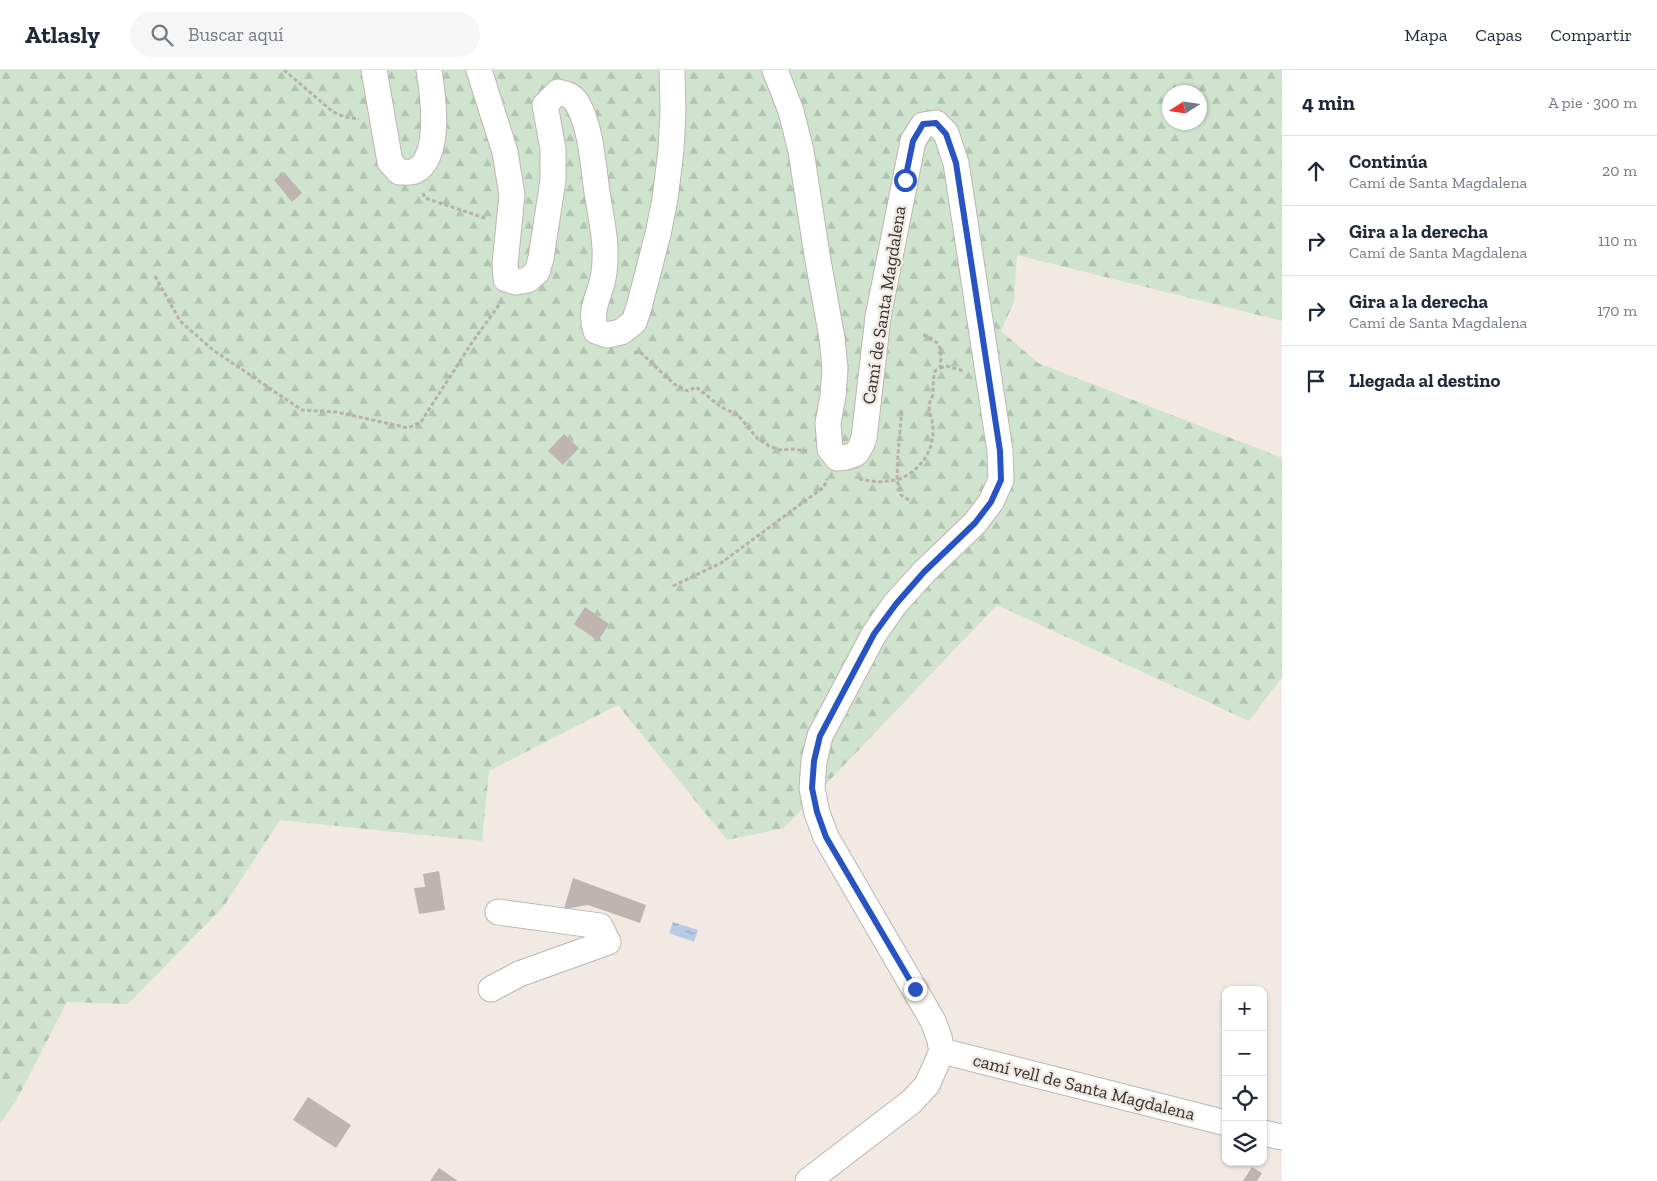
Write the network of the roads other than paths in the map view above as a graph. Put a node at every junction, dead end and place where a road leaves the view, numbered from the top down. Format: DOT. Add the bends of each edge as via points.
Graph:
graph roads {
  1 [pos="374,70"];
  2 [pos="429,70"];
  3 [pos="480,70"];
  4 [pos="672,70"];
  5 [pos="775,70"];
  6 [pos="498,912"];
  7 [pos="492,989"];
  8 [pos="942,1052"];
  9 [pos="1222,1122"];
  10 [pos="1267,1134"];
  11 [pos="1282,1137"];
  12 [pos="808,1181"];
  1 -- 2 [label="street" via="390,162 399,172 413,172 423,166 432,148 433,94"];
  3 -- 4 [label="street" via="505,152 512,195 506,279 516,282 528,280 537,272 553,180 553,149 545,106 558,92 569,94 577,102 586,125 603,234 604,273 594,305 593,321 596,331 607,335 621,332 634,322 658,234 672,130"];
  5 -- 8 [label="street, Camí de Santa Magdalena" via="791,111 801,151 832,338 835,368 828,424 833,448 850,457 859,452 864,438 878,317 913,141 923,124 936,123 946,134 956,163 1000,451 1001,480 991,502 975,523 924,572 874,634 820,736 812,788 826,837 933,1021"];
  6 -- 7 [label="street" via="600,926 608,942 519,974"];
  8 -- 9 [label="street, camí vell de Santa Magdalena"];
  8 -- 12 [label="street" via="927,1085 911,1102"];
  10 -- 11 [label="street"];
}
